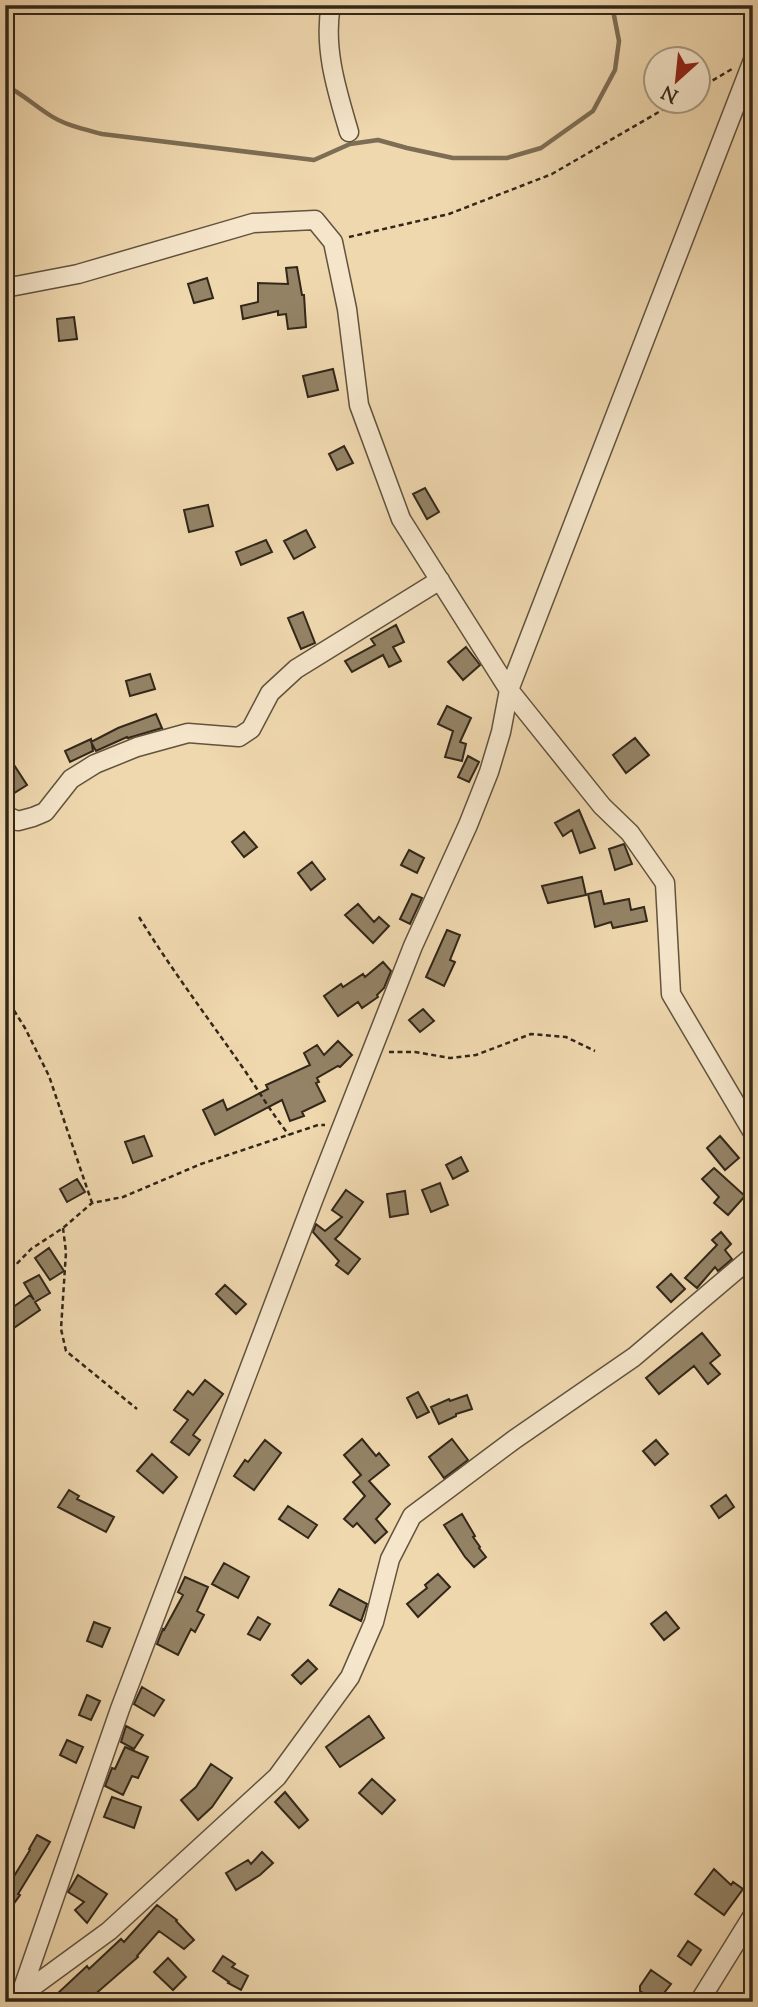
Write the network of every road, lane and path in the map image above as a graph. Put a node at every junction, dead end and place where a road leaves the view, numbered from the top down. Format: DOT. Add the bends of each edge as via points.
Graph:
graph roads {
  1 [pos="331,5"];
  2 [pos="747,61"];
  3 [pos="712,81"];
  4 [pos="652,116"];
  5 [pos="349,132"];
  6 [pos="333,242"];
  7 [pos="5,288"];
  8 [pos="440,580"];
  9 [pos="509,690"];
  10 [pos="5,815"];
  11 [pos="139,917"];
  12 [pos="5,996"];
  13 [pos="595,1051"];
  14 [pos="372,1052"];
  15 [pos="342,1127"];
  16 [pos="753,1133"];
  17 [pos="289,1135"];
  18 [pos="92,1203"];
  19 [pos="64,1228"];
  20 [pos="753,1256"];
  21 [pos="5,1276"];
  22 [pos="138,1409"];
  23 [pos="753,1915"];
  24 [pos="19,1999"];
  25 [pos="699,2002"];
  1 -- 5 [label="street" via="330,60"];
  2 -- 3 [label="path"];
  2 -- 9 [label="street"];
  4 -- 6 [label="path" via="552,174 449,214"];
  6 -- 7 [label="street" via="315,220 254,223 78,274"];
  6 -- 8 [label="street" via="359,405 401,519"];
  8 -- 9 [label="street"];
  8 -- 10 [label="street" via="296,669 270,693 251,729 239,737 188,733 136,747 71,779 45,811 18,821"];
  9 -- 14 [label="street" via="489,772"];
  9 -- 16 [label="street" via="601,806 630,833 665,883 671,994"];
  11 -- 17 [label="path"];
  12 -- 18 [label="path" via="50,1076"];
  13 -- 14 [label="path" via="566,1037 531,1034 475,1055 450,1058"];
  14 -- 15 [label="street"];
  15 -- 17 [label="path" via="318,1125"];
  15 -- 24 [label="street" via="124,1697"];
  17 -- 18 [label="path" via="201,1164 123,1197"];
  18 -- 19 [label="path"];
  19 -- 21 [label="path" via="31,1249"];
  19 -- 22 [label="path" via="61,1329 66,1351"];
  20 -- 24 [label="street" via="634,1357 412,1516 390,1559 374,1622 349,1677 277,1777 109,1931"];
  23 -- 25 [label="street"];
}
